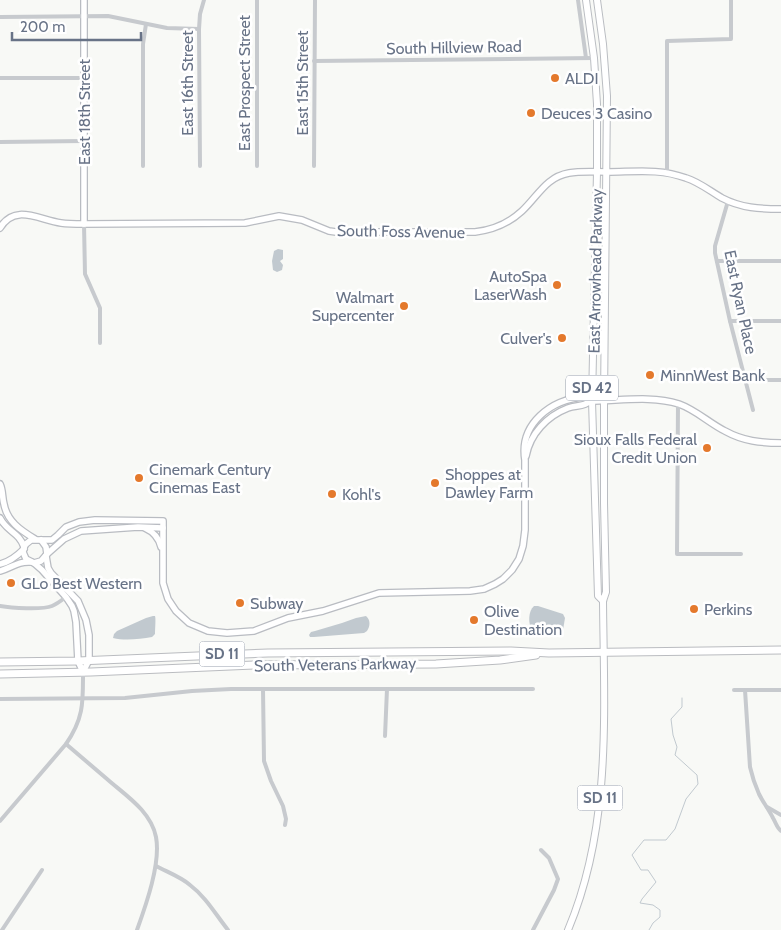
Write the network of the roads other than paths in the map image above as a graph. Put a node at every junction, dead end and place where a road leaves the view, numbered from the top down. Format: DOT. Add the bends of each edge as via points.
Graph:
graph roads {
  1 [pos="84,0"];
  2 [pos="204,0"];
  3 [pos="257,0"];
  4 [pos="314,0"];
  5 [pos="578,0"];
  6 [pos="586,0"];
  7 [pos="597,0"];
  8 [pos="731,0"];
  9 [pos="84,16"];
  10 [pos="0,17"];
  11 [pos="146,24"];
  12 [pos="199,29"];
  13 [pos="586,58"];
  14 [pos="594,58"];
  15 [pos="314,61"];
  16 [pos="0,78"];
  17 [pos="84,78"];
  18 [pos="84,141"];
  19 [pos="0,142"];
  20 [pos="143,166"];
  21 [pos="200,166"];
  22 [pos="257,166"];
  23 [pos="314,166"];
  24 [pos="597,172"];
  25 [pos="607,172"];
  26 [pos="667,172"];
  27 [pos="728,201"];
  28 [pos="781,209"];
  29 [pos="84,224"];
  30 [pos="0,228"];
  31 [pos="717,261"];
  32 [pos="781,261"];
  33 [pos="730,321"];
  34 [pos="781,321"];
  35 [pos="100,343"];
  36 [pos="746,380"];
  37 [pos="781,380"];
  38 [pos="591,401"];
  39 [pos="604,401"];
  40 [pos="678,404"];
  41 [pos="753,410"];
  42 [pos="781,443"];
  43 [pos="525,460"];
  44 [pos="0,484"];
  45 [pos="0,518"];
  46 [pos="163,524"];
  47 [pos="138,527"];
  48 [pos="38,540"];
  49 [pos="24,548"];
  50 [pos="741,554"];
  51 [pos="46,555"];
  52 [pos="163,555"];
  53 [pos="32,563"];
  54 [pos="0,564"];
  55 [pos="0,571"];
  56 [pos="66,597"];
  57 [pos="603,601"];
  58 [pos="0,606"];
  59 [pos="781,650"];
  60 [pos="549,653"];
  61 [pos="604,653"];
  62 [pos="78,660"];
  63 [pos="89,660"];
  64 [pos="0,662"];
  65 [pos="84,672"];
  66 [pos="0,674"];
  67 [pos="263,689"];
  68 [pos="387,689"];
  69 [pos="533,689"];
  70 [pos="734,690"];
  71 [pos="745,690"];
  72 [pos="781,690"];
  73 [pos="0,699"];
  74 [pos="83,699"];
  75 [pos="385,736"];
  76 [pos="66,744"];
  77 [pos="768,807"];
  78 [pos="781,815"];
  79 [pos="0,821"];
  80 [pos="285,825"];
  81 [pos="781,831"];
  82 [pos="541,850"];
  83 [pos="156,866"];
  84 [pos="42,870"];
  85 [pos="2,930"];
  86 [pos="136,930"];
  87 [pos="228,930"];
  88 [pos="533,930"];
  89 [pos="568,930"];
  1 -- 9 [label="street, East 18th Street"];
  2 -- 12 [label="street, East 16th Street"];
  3 -- 22 [label="street, East Prospect Street"];
  4 -- 15 [label="street, East 15th Street"];
  5 -- 13 [label="street"];
  6 -- 14 [label="main road, East Arrowhead Parkway / SD 42"];
  7 -- 25 [label="main road, East Arrowhead Parkway / SD 42" via="608,96"];
  8 -- 26 [label="street" via="731,39 667,41"];
  9 -- 10 [label="street"];
  9 -- 11 [label="street" via="108,16"];
  9 -- 17 [label="street, East 18th Street"];
  11 -- 12 [label="street"];
  11 -- 20 [label="street" via="142,44"];
  12 -- 21 [label="street, East 16th Street"];
  13 -- 14 [label="street, South Hillview Road"];
  13 -- 15 [label="street, South Hillview Road"];
  14 -- 24 [label="main road, East Arrowhead Parkway / SD 42"];
  15 -- 23 [label="street, East 15th Street"];
  16 -- 17 [label="street"];
  17 -- 18 [label="street, East 18th Street"];
  18 -- 19 [label="street"];
  18 -- 29 [label="street, East 18th Street"];
  24 -- 25 [label="street, South Foss Avenue"];
  24 -- 29 [label="street, South Foss Avenue" via="556,177 515,216 495,227 475,232 336,232 302,220 278,216 245,223"];
  24 -- 38 [label="main road, East Arrowhead Parkway / SD 42"];
  25 -- 26 [label="street, South Foss Avenue"];
  25 -- 39 [label="main road, East Arrowhead Parkway / SD 42"];
  26 -- 27 [label="street, South Foss Avenue" via="693,181"];
  27 -- 28 [label="street, South Foss Avenue" via="743,207"];
  27 -- 31 [label="street, East Ryan Place" via="716,246"];
  29 -- 30 [label="street, South Foss Avenue" via="16,215 3,219"];
  29 -- 35 [label="street" via="85,274 100,308"];
  31 -- 32 [label="street"];
  31 -- 33 [label="street, East Ryan Place"];
  33 -- 34 [label="street"];
  33 -- 36 [label="street, East Ryan Place"];
  36 -- 37 [label="street"];
  36 -- 41 [label="street, East Ryan Place"];
  38 -- 39 [label="street"];
  38 -- 43 [label="street" via="563,410 548,421 531,439"];
  38 -- 43 [label="street" via="585,397 569,399 542,414 530,428 524,442"];
  38 -- 57 [label="main road, East Arrowhead Parkway / SD 42" via="598,596"];
  39 -- 40 [label="street" via="657,400"];
  39 -- 57 [label="main road, East Arrowhead Parkway / SD 42" via="606,592"];
  40 -- 42 [label="street" via="735,436 756,442"];
  40 -- 50 [label="street" via="677,554"];
  43 -- 52 [label="street" via="522,552 508,574 484,589 379,593 323,611 288,618 254,631 214,632 189,623 172,605 164,588"];
  44 -- 48 [label="street" via="9,517 17,527"];
  45 -- 49 [label="street" via="7,529 19,537"];
  46 -- 47 [label="street"];
  46 -- 48 [label="street" via="85,521 69,525 52,540"];
  46 -- 52 [label="street"];
  47 -- 51 [label="street" via="77,532"];
  47 -- 52 [label="street" via="156,535"];
  48 -- 49 [label="street" via="28,541"];
  48 -- 51 [label="street" via="46,547"];
  49 -- 53 [label="street" via="24,556"];
  49 -- 54 [label="street"];
  51 -- 53 [label="street" via="41,561"];
  51 -- 63 [label="street" via="51,573 74,596 84,614 88,625"];
  53 -- 55 [label="street" via="19,562"];
  53 -- 56 [label="street"];
  56 -- 58 [label="street" via="46,608"];
  56 -- 62 [label="street" via="76,616"];
  57 -- 61 [label="main road, East Arrowhead Parkway / SD 42"];
  59 -- 61 [label="highway, South Veterans Parkway"];
  60 -- 61 [label="highway, South Veterans Parkway / SD 11"];
  60 -- 63 [label="highway, South Veterans Parkway / SD 11" via="276,653"];
  60 -- 65 [label="highway, South Veterans Parkway / SD 11" via="436,664 254,665"];
  61 -- 89 [label="main road, East Arrowhead Parkway / SD 11" via="603,764 598,811 590,859"];
  62 -- 63 [label="highway, South Veterans Parkway / SD 11"];
  62 -- 64 [label="highway, South Veterans Parkway / SD 11"];
  62 -- 65 [label="street"];
  63 -- 65 [label="street"];
  65 -- 66 [label="highway, South Veterans Parkway / SD 11"];
  65 -- 74 [label="street"];
  67 -- 68 [label="street"];
  67 -- 74 [label="street"];
  67 -- 80 [label="street" via="264,761 283,806"];
  68 -- 69 [label="street"];
  68 -- 75 [label="street"];
  70 -- 71 [label="street"];
  71 -- 72 [label="street"];
  71 -- 77 [label="street" via="750,767 759,795"];
  73 -- 74 [label="street"];
  74 -- 76 [label="street" via="79,721"];
  76 -- 79 [label="street"];
  76 -- 83 [label="street" via="136,804 151,822 155,834"];
  77 -- 78 [label="street"];
  77 -- 81 [label="street"];
  82 -- 88 [label="street" via="549,858 558,878"];
  83 -- 86 [label="street"];
  83 -- 87 [label="street" via="202,894"];
  84 -- 85 [label="street"];
}
